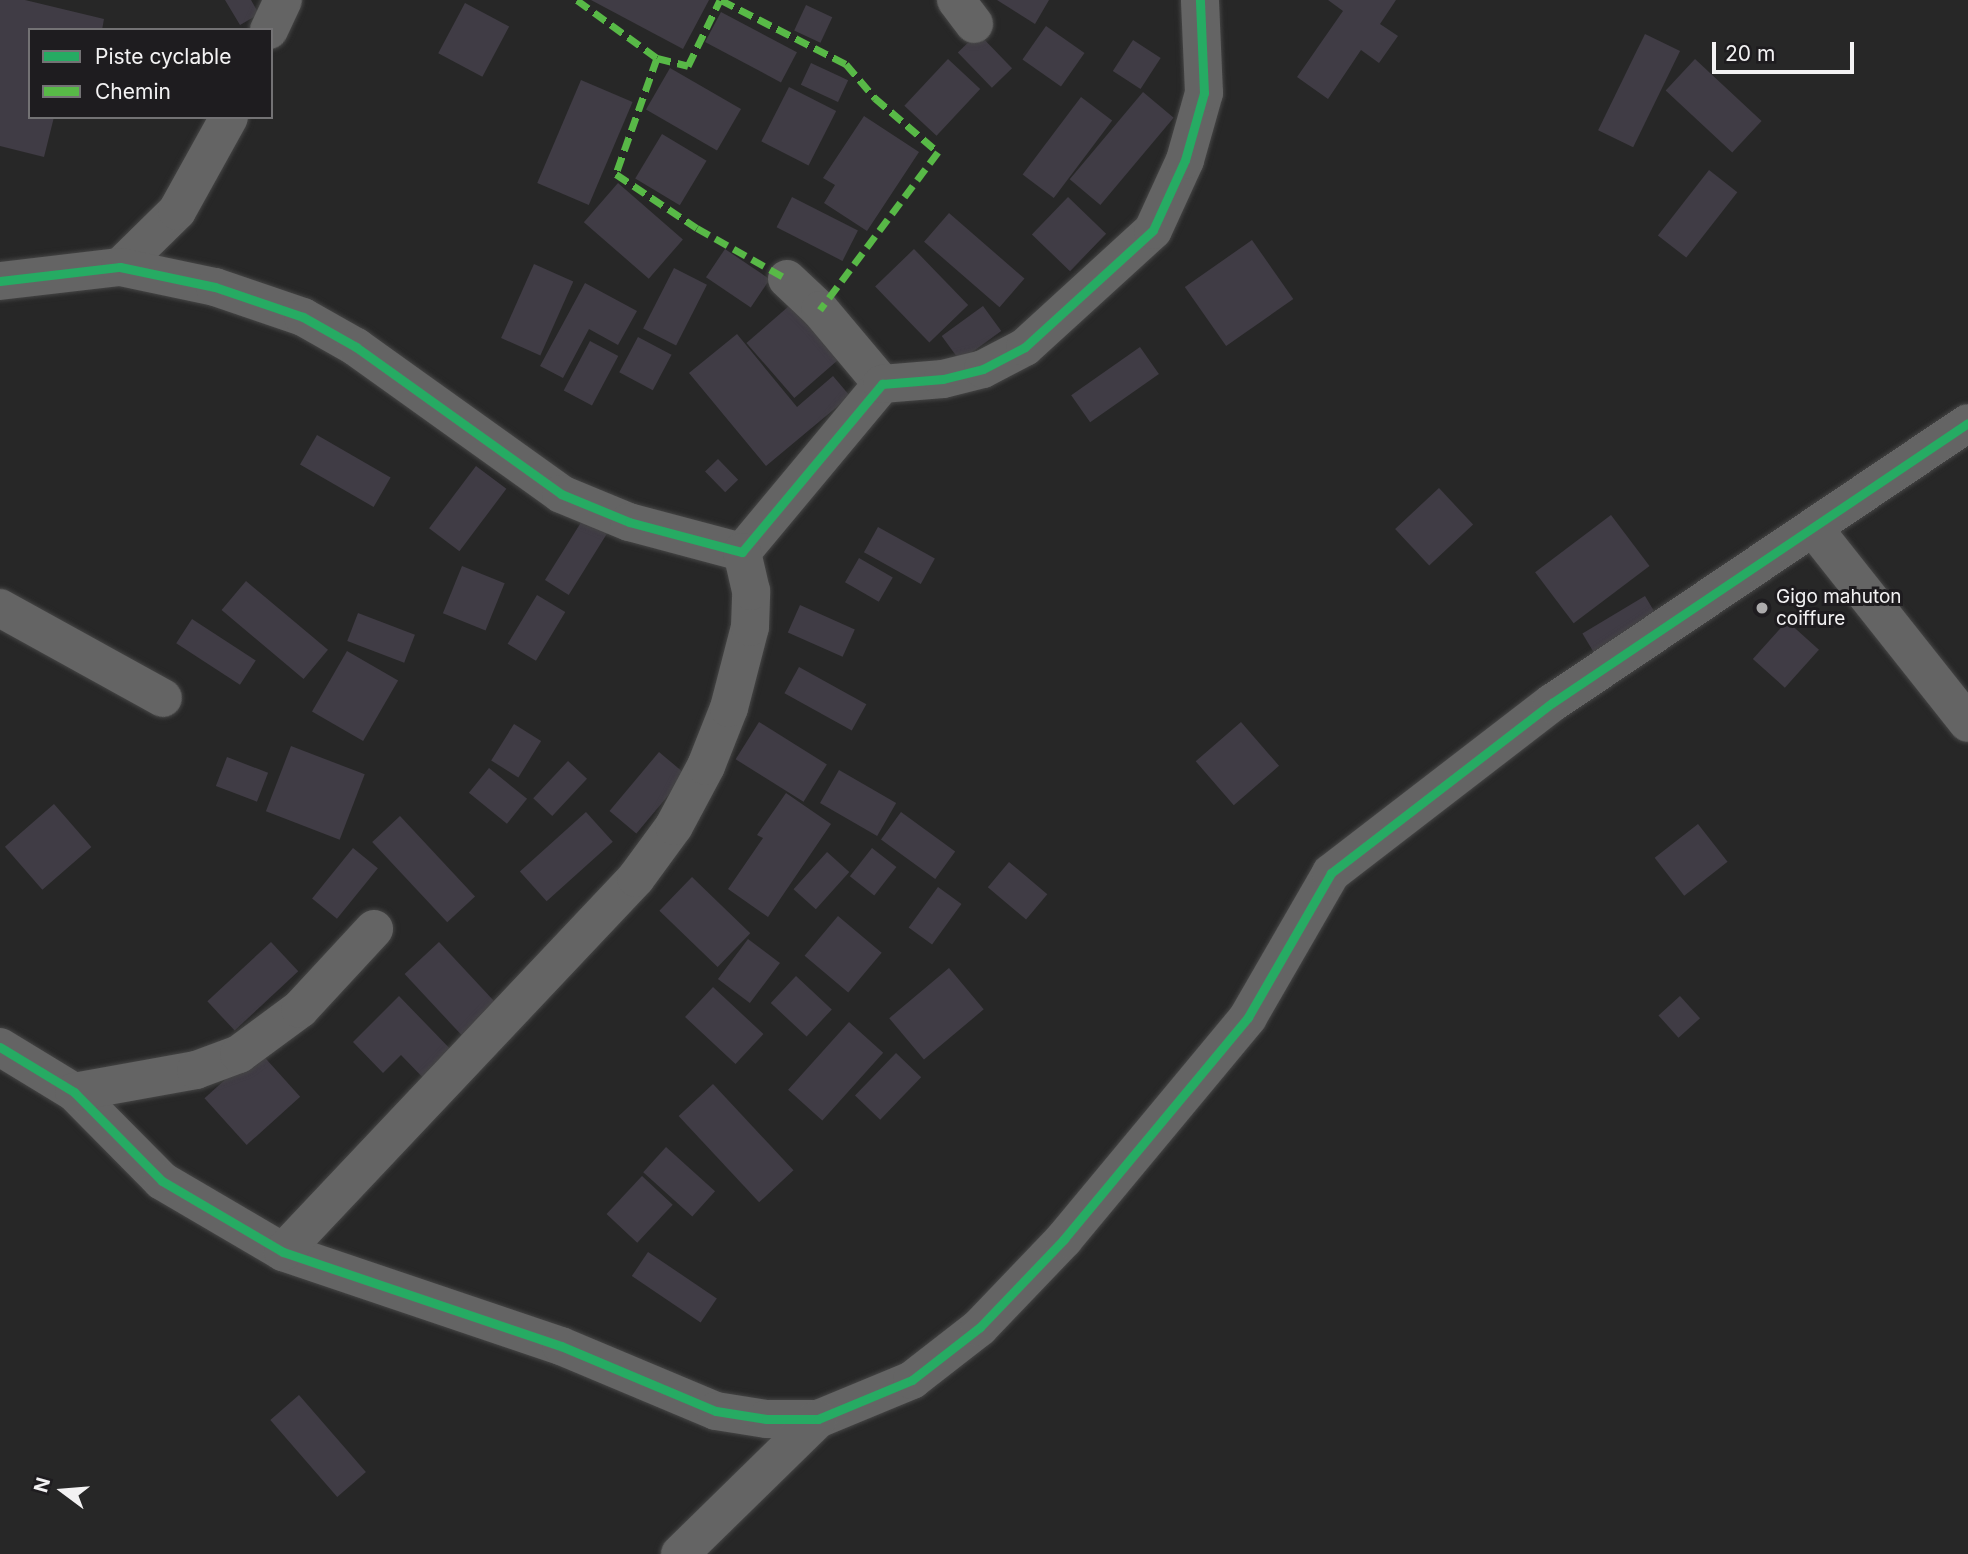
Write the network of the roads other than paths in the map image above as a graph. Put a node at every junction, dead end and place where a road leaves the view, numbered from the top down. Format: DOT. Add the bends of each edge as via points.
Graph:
graph roads {
  1 [pos="283,0"];
  2 [pos="1200,0"];
  3 [pos="271,28"];
  4 [pos="228,119"];
  5 [pos="120,267"];
  6 [pos="786,279"];
  7 [pos="0,281"];
  8 [pos="882,384"];
  9 [pos="1968,423"];
  10 [pos="1815,530"];
  11 [pos="742,552"];
  12 [pos="0,608"];
  13 [pos="163,698"];
  14 [pos="1968,723"];
  15 [pos="374,929"];
  16 [pos="1,1052"];
  17 [pos="74,1092"];
  18 [pos="283,1252"];
  19 [pos="818,1419"];
  20 [pos="680,1554"];
  1 -- 3 [label="street"];
  2 -- 8 [label="street" via="1198,28 1206,58 1203,93 1185,160 1153,230 1025,347 983,369 943,379"];
  4 -- 5 [label="street" via="177,211"];
  5 -- 7 [label="street"];
  5 -- 11 [label="street" via="215,287 303,317 356,346 561,494 629,522"];
  6 -- 8 [label="street" via="820,310"];
  8 -- 11 [label="street"];
  9 -- 10 [label="street"];
  10 -- 14 [label="street"];
  10 -- 19 [label="street" via="1552,703 1331,873 1248,1017 1065,1240 980,1327 912,1380"];
  11 -- 18 [label="street" via="751,591 750,627 729,708 706,766 658,850"];
  12 -- 13 [label="street"];
  15 -- 17 [label="street" via="300,1009 239,1054 195,1070"];
  16 -- 17 [label="street"];
  17 -- 18 [label="street" via="162,1181"];
  18 -- 19 [label="street" via="561,1346 716,1411 766,1419"];
  19 -- 20 [label="street"];
}
